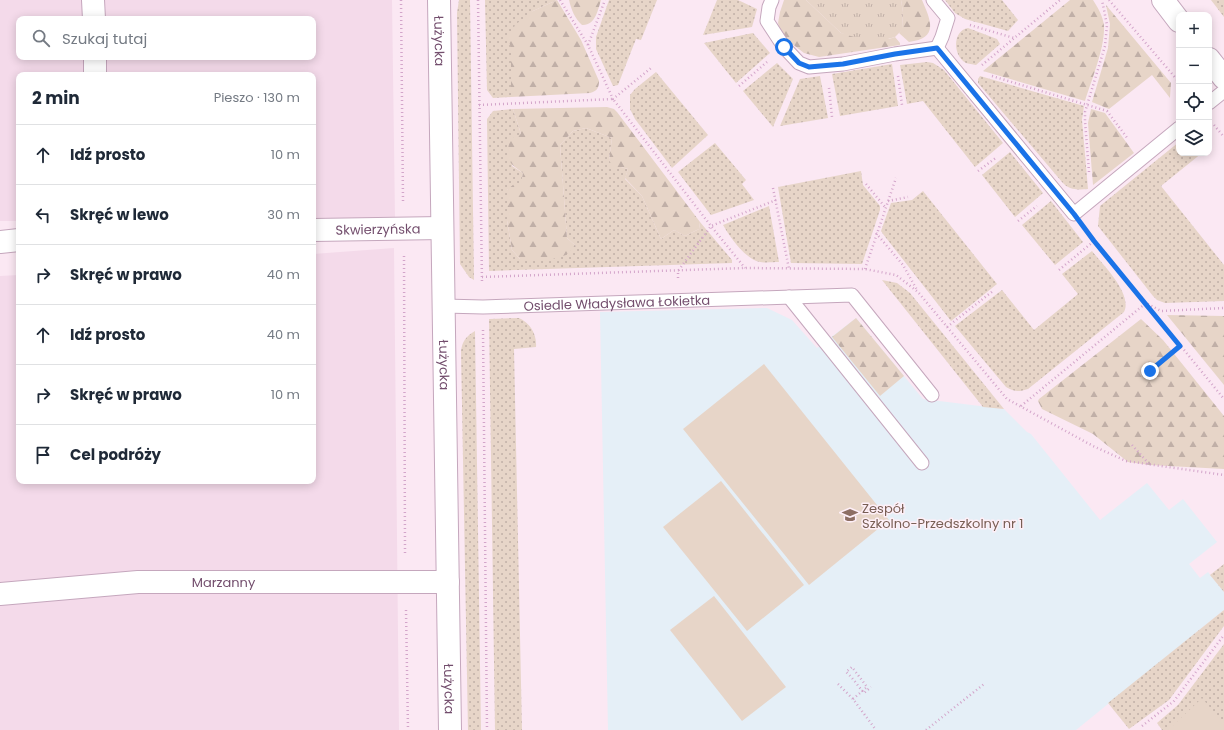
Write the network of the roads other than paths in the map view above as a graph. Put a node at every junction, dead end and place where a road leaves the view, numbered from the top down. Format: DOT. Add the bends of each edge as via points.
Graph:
graph roads {
  1 [pos="93,0"];
  2 [pos="440,0"];
  3 [pos="772,0"];
  4 [pos="933,0"];
  5 [pos="1163,0"];
  6 [pos="94,16"];
  7 [pos="1176,17"];
  8 [pos="937,48"];
  9 [pos="95,60"];
  10 [pos="1212,63"];
  11 [pos="95,72"];
  12 [pos="1224,78"];
  13 [pos="1224,91"];
  14 [pos="1212,101"];
  15 [pos="1176,130"];
  16 [pos="442,228"];
  17 [pos="316,230"];
  18 [pos="16,240"];
  19 [pos="0,242"];
  20 [pos="789,297"];
  21 [pos="444,306"];
  22 [pos="932,395"];
  23 [pos="922,463"];
  24 [pos="448,582"];
  25 [pos="0,594"];
  26 [pos="450,730"];
  1 -- 6 [label="street"];
  2 -- 16 [label="street, Łużycka"];
  3 -- 8 [label="lane" via="767,21 784,47 799,63 809,67"];
  4 -- 8 [label="lane" via="948,18"];
  5 -- 7 [label="street"];
  8 -- 15 [label="lane" via="1074,214"];
  9 -- 11 [label="street"];
  10 -- 12 [label="street"];
  13 -- 14 [label="lane"];
  16 -- 17 [label="street, Skwierzyńska"];
  16 -- 21 [label="street, Łużycka"];
  18 -- 19 [label="street"];
  20 -- 21 [label="lane, Osiedle Władysława Łokietka" via="483,307"];
  20 -- 22 [label="lane, Osiedle Władysława Łokietka" via="852,295"];
  20 -- 23 [label="lane"];
  21 -- 24 [label="street, Łużycka"];
  24 -- 25 [label="street, Marzanny" via="138,582"];
  24 -- 26 [label="street, Łużycka"];
}
